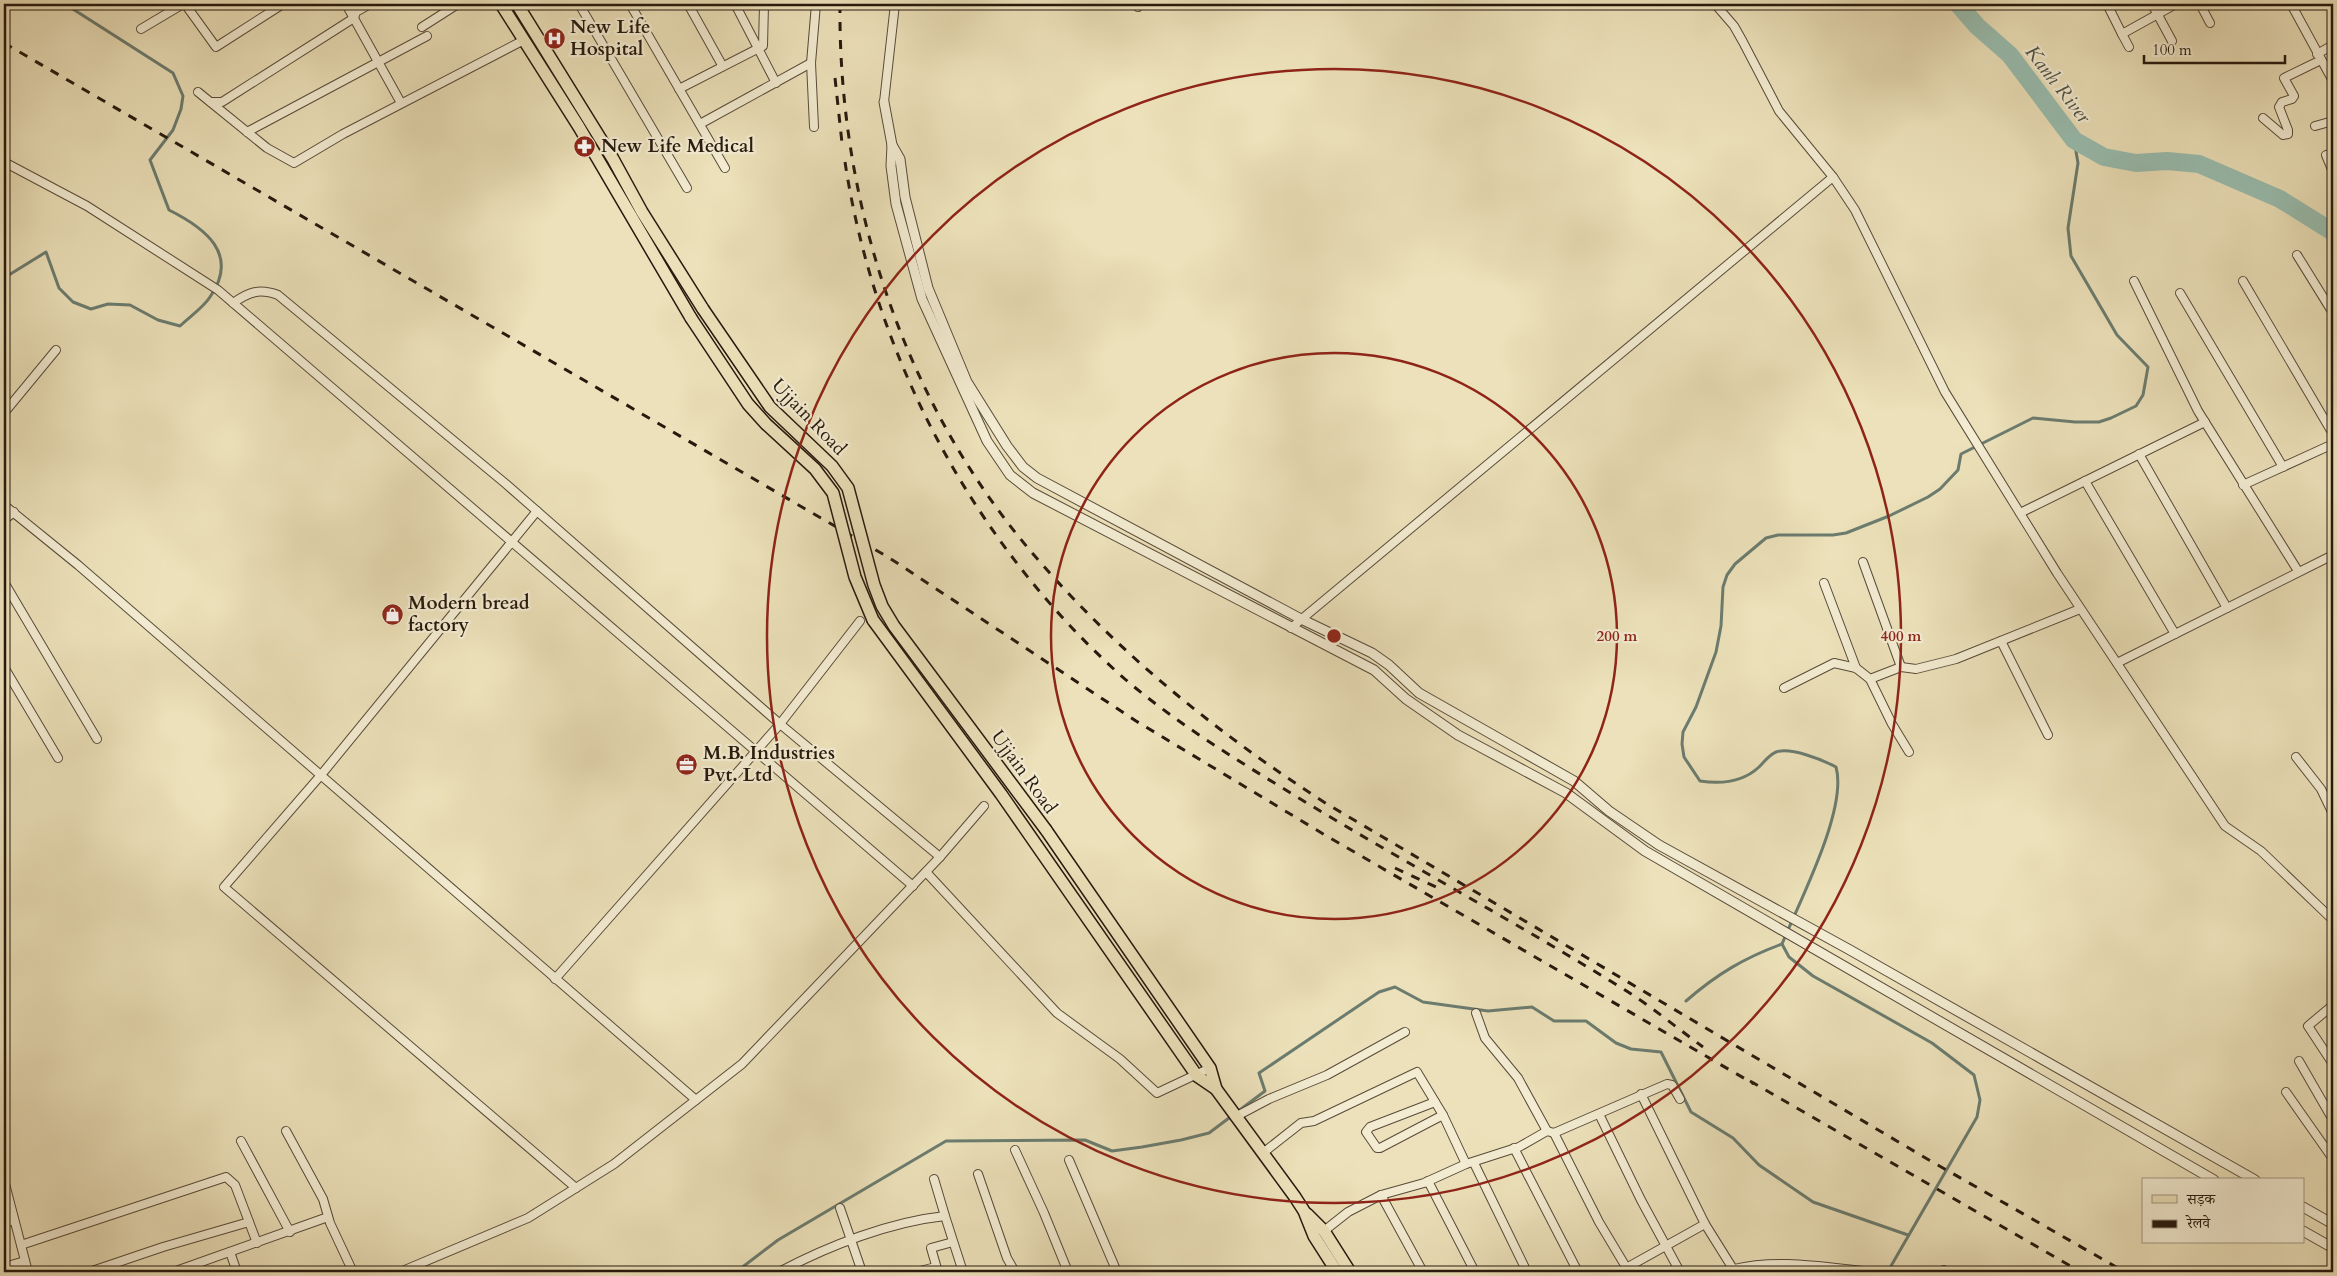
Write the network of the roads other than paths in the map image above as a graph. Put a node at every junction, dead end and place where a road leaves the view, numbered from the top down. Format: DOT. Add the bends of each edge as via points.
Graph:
graph roads {
  1 [pos="184,4"];
  2 [pos="283,4"];
  3 [pos="346,4"];
  4 [pos="370,4"];
  5 [pos="458,4"];
  6 [pos="501,4"];
  7 [pos="517,4"];
  8 [pos="579,4"];
  9 [pos="630,4"];
  10 [pos="688,4"];
  11 [pos="735,4"];
  12 [pos="764,4"];
  13 [pos="816,4"];
  14 [pos="895,4"];
  15 [pos="1715,4"];
  16 [pos="2107,4"];
  17 [pos="2152,4"];
  18 [pos="2176,4"];
  19 [pos="2200,4"];
  20 [pos="2291,4"];
  21 [pos="2158,14"];
  22 [pos="354,18"];
  23 [pos="2210,23"];
  24 [pos="422,27"];
  25 [pos="141,29"];
  26 [pos="2122,34"];
  27 [pos="427,36"];
  28 [pos="524,40"];
  29 [pos="2172,41"];
  30 [pos="2333,45"];
  31 [pos="2129,46"];
  32 [pos="758,49"];
  33 [pos="2319,57"];
  34 [pos="378,61"];
  35 [pos="811,63"];
  36 [pos="722,65"];
  37 [pos="2333,82"];
  38 [pos="776,83"];
  39 [pos="679,89"];
  40 [pos="198,92"];
  41 [pos="211,102"];
  42 [pos="884,102"];
  43 [pos="401,103"];
  44 [pos="2263,118"];
  45 [pos="2333,121"];
  46 [pos="700,124"];
  47 [pos="2315,126"];
  48 [pos="814,127"];
  49 [pos="247,132"];
  50 [pos="892,145"];
  51 [pos="2333,153"];
  52 [pos="613,159"];
  53 [pos="4,162"];
  54 [pos="601,166"];
  55 [pos="726,168"];
  56 [pos="2333,172"];
  57 [pos="1833,177"];
  58 [pos="687,188"];
  59 [pos="2296,255"];
  60 [pos="2243,281"];
  61 [pos="2134,282"];
  62 [pos="2180,294"];
  63 [pos="233,303"];
  64 [pos="2333,313"];
  65 [pos="56,350"];
  66 [pos="4,414"];
  67 [pos="2205,422"];
  68 [pos="2333,434"];
  69 [pos="2333,444"];
  70 [pos="2139,454"];
  71 [pos="2283,467"];
  72 [pos="2085,481"];
  73 [pos="2243,485"];
  74 [pos="4,505"];
  75 [pos="537,511"];
  76 [pos="14,512"];
  77 [pos="2020,513"];
  78 [pos="4,520"];
  79 [pos="511,541"];
  80 [pos="2333,555"];
  81 [pos="1863,562"];
  82 [pos="2298,571"];
  83 [pos="4,582"];
  84 [pos="1824,583"];
  85 [pos="2227,608"];
  86 [pos="2080,609"];
  87 [pos="1300,619"];
  88 [pos="860,622"];
  89 [pos="1290,628"];
  90 [pos="2175,634"];
  91 [pos="2001,641"];
  92 [pos="2117,663"];
  93 [pos="4,667"];
  94 [pos="1901,667"];
  95 [pos="1856,668"];
  96 [pos="10,678"];
  97 [pos="1870,678"];
  98 [pos="4,684"];
  99 [pos="1784,688"];
  100 [pos="780,724"];
  101 [pos="2048,735"];
  102 [pos="97,739"];
  103 [pos="756,751"];
  104 [pos="1908,752"];
  105 [pos="2296,757"];
  106 [pos="58,758"];
  107 [pos="321,775"];
  108 [pos="984,806"];
  109 [pos="2333,814"];
  110 [pos="940,857"];
  111 [pos="926,872"];
  112 [pos="913,886"];
  113 [pos="2333,920"];
  114 [pos="555,979"];
  115 [pos="2333,1005"];
  116 [pos="1476,1013"];
  117 [pos="1405,1032"];
  118 [pos="2299,1061"];
  119 [pos="2333,1064"];
  120 [pos="1210,1068"];
  121 [pos="1197,1076"];
  122 [pos="2286,1092"];
  123 [pos="1219,1094"];
  124 [pos="1641,1094"];
  125 [pos="1680,1099"];
  126 [pos="696,1100"];
  127 [pos="1435,1102"];
  128 [pos="1599,1114"];
  129 [pos="1443,1115"];
  130 [pos="1235,1116"];
  131 [pos="2333,1120"];
  132 [pos="286,1131"];
  133 [pos="1551,1132"];
  134 [pos="242,1141"];
  135 [pos="1514,1148"];
  136 [pos="1015,1150"];
  137 [pos="1263,1153"];
  138 [pos="2333,1159"];
  139 [pos="1068,1160"];
  140 [pos="1474,1163"];
  141 [pos="1466,1164"];
  142 [pos="978,1174"];
  143 [pos="2211,1178"];
  144 [pos="2251,1178"];
  145 [pos="934,1179"];
  146 [pos="4,1180"];
  147 [pos="1428,1181"];
  148 [pos="576,1188"];
  149 [pos="1382,1195"];
  150 [pos="840,1208"];
  151 [pos="2304,1208"];
  152 [pos="1304,1211"];
  153 [pos="945,1216"];
  154 [pos="328,1217"];
  155 [pos="14,1220"];
  156 [pos="249,1222"];
  157 [pos="4,1223"];
  158 [pos="1705,1224"];
  159 [pos="2333,1224"];
  160 [pos="1324,1231"];
  161 [pos="290,1232"];
  162 [pos="2304,1232"];
  163 [pos="850,1239"];
  164 [pos="952,1242"];
  165 [pos="258,1243"];
  166 [pos="20,1245"];
  167 [pos="1665,1246"];
  168 [pos="2333,1248"];
  169 [pos="230,1252"];
  170 [pos="25,1261"];
  171 [pos="4,1267"];
  172 [pos="189,1270"];
  173 [pos="937,1270"];
  174 [pos="1628,1270"];
  175 [pos="1735,1271"];
  176 [pos="28,1272"];
  177 [pos="89,1272"];
  178 [pos="173,1272"];
  179 [pos="237,1272"];
  180 [pos="353,1272"];
  181 [pos="400,1272"];
  182 [pos="779,1272"];
  183 [pos="862,1272"];
  184 [pos="916,1272"];
  185 [pos="962,1272"];
  186 [pos="1015,1272"];
  187 [pos="1068,1272"];
  188 [pos="1116,1272"];
  189 [pos="1337,1272"];
  190 [pos="1350,1272"];
  191 [pos="1423,1272"];
  192 [pos="1475,1272"];
  193 [pos="1527,1272"];
  194 [pos="1578,1272"];
  195 [pos="1619,1272"];
  196 [pos="1680,1272"];
  197 [pos="1873,1272"];
  198 [pos="1939,1272"];
  199 [pos="1946,1272"];
  1 -- 2 [label="street" via="216,46"];
  1 -- 25 [label="street"];
  3 -- 22 [label="street"];
  4 -- 22 [label="street" via="356,12"];
  5 -- 24 [label="street"];
  6 -- 28 [label="main road"];
  7 -- 52 [label="main road, Ujjain Road"];
  8 -- 58 [label="street"];
  9 -- 39 [label="street"];
  10 -- 36 [label="street"];
  11 -- 32 [label="street"];
  12 -- 32 [label="street" via="763,46"];
  13 -- 35 [label="street"];
  14 -- 42 [label="street"];
  15 -- 57 [label="street" via="1734,26 1779,111"];
  16 -- 26 [label="street"];
  17 -- 21 [label="street"];
  18 -- 21 [label="street"];
  19 -- 23 [label="street"];
  20 -- 33 [label="street"];
  21 -- 26 [label="street"];
  21 -- 29 [label="street"];
  22 -- 34 [label="street"];
  22 -- 41 [label="street" via="222,102"];
  26 -- 31 [label="street"];
  27 -- 34 [label="street"];
  28 -- 43 [label="street"];
  28 -- 54 [label="main road"];
  30 -- 33 [label="street"];
  32 -- 36 [label="street"];
  32 -- 38 [label="street"];
  33 -- 37 [label="street"];
  33 -- 44 [label="street" via="2284,78 2294,96 2279,106 2288,134 2283,135"];
  34 -- 43 [label="street"];
  34 -- 49 [label="street"];
  35 -- 38 [label="street"];
  35 -- 48 [label="street"];
  36 -- 39 [label="street"];
  38 -- 46 [label="street"];
  39 -- 46 [label="street"];
  40 -- 41 [label="street"];
  41 -- 49 [label="street"];
  42 -- 50 [label="street"];
  43 -- 49 [label="street" via="294,163"];
  45 -- 47 [label="street"];
  46 -- 55 [label="street"];
  50 -- 87 [label="street" via="900,160 905,197 928,288 967,382 1022,466 1057,490"];
  50 -- 89 [label="street" via="896,204 922,299 987,441 1010,475 1033,493"];
  51 -- 56 [label="street" via="2326,155"];
  52 -- 54 [label="main road"];
  52 -- 120 [label="main road, Ujjain Road, bridge" via="703,309 770,407 832,466 848,488 882,606 894,626 1046,830"];
  53 -- 63 [label="street" via="88,206"];
  54 -- 121 [label="main road, bridge" via="691,318 748,404 826,481 840,510 855,577 873,620 1001,794"];
  57 -- 77 [label="street" via="1855,210 1930,362"];
  57 -- 87 [label="street"];
  59 -- 64 [label="street"];
  60 -- 68 [label="street"];
  61 -- 67 [label="street"];
  62 -- 71 [label="street"];
  63 -- 75 [label="street" via="249,292 265,290 278,295"];
  63 -- 79 [label="street"];
  65 -- 66 [label="street"];
  67 -- 70 [label="street"];
  67 -- 73 [label="street"];
  69 -- 71 [label="street"];
  70 -- 72 [label="street"];
  70 -- 85 [label="street"];
  71 -- 73 [label="street"];
  72 -- 77 [label="street"];
  72 -- 90 [label="street"];
  73 -- 82 [label="street"];
  74 -- 76 [label="street"];
  75 -- 79 [label="street"];
  75 -- 100 [label="street"];
  76 -- 78 [label="street"];
  76 -- 107 [label="street"];
  77 -- 86 [label="street"];
  79 -- 103 [label="street"];
  79 -- 107 [label="street"];
  80 -- 82 [label="street"];
  81 -- 94 [label="street"];
  82 -- 85 [label="street"];
  83 -- 102 [label="street"];
  84 -- 95 [label="street"];
  85 -- 90 [label="street"];
  86 -- 91 [label="street"];
  86 -- 92 [label="street"];
  87 -- 89 [label="street"];
  87 -- 144 [label="street" via="1372,653 1419,693 1574,782 1659,845 1780,910"];
  88 -- 100 [label="street"];
  89 -- 143 [label="street" via="1374,670 1406,699 1458,734 1566,793 1645,851"];
  90 -- 92 [label="street"];
  91 -- 94 [label="street" via="1936,665 1916,669"];
  91 -- 101 [label="street"];
  92 -- 113 [label="street" via="2225,826 2268,857"];
  93 -- 96 [label="street"];
  94 -- 97 [label="street"];
  95 -- 97 [label="street"];
  95 -- 99 [label="street" via="1840,662 1829,664"];
  96 -- 98 [label="street"];
  96 -- 106 [label="street"];
  97 -- 104 [label="street"];
  100 -- 103 [label="street"];
  100 -- 110 [label="street"];
  103 -- 112 [label="street"];
  103 -- 114 [label="street"];
  105 -- 109 [label="street" via="2322,788"];
  107 -- 114 [label="street"];
  107 -- 148 [label="street" via="224,887"];
  108 -- 110 [label="street"];
  110 -- 111 [label="street"];
  111 -- 112 [label="street"];
  111 -- 121 [label="street" via="1057,1013 1120,1059 1157,1093"];
  112 -- 126 [label="street" via="742,1064"];
  114 -- 126 [label="street"];
  115 -- 119 [label="street" via="2308,1026"];
  116 -- 133 [label="street" via="1484,1038 1518,1078"];
  117 -- 130 [label="street" via="1327,1075 1269,1098"];
  118 -- 131 [label="street"];
  120 -- 121 [label="street"];
  120 -- 123 [label="main road"];
  121 -- 123 [label="main road"];
  122 -- 138 [label="street"];
  123 -- 130 [label="main road"];
  124 -- 125 [label="street" via="1670,1084"];
  124 -- 128 [label="street"];
  124 -- 158 [label="street"];
  126 -- 148 [label="street" via="614,1164"];
  127 -- 129 [label="street"];
  127 -- 129 [label="street" via="1370,1127 1366,1132 1380,1148"];
  127 -- 137 [label="street" via="1417,1072 1314,1121 1301,1123"];
  128 -- 133 [label="street"];
  128 -- 167 [label="street"];
  129 -- 141 [label="street"];
  130 -- 137 [label="main road"];
  132 -- 154 [label="street" via="323,1200"];
  133 -- 135 [label="street"];
  133 -- 174 [label="street"];
  134 -- 161 [label="street"];
  135 -- 140 [label="street"];
  135 -- 194 [label="street"];
  136 -- 187 [label="street"];
  137 -- 152 [label="main road"];
  139 -- 188 [label="street"];
  140 -- 141 [label="street"];
  140 -- 193 [label="street"];
  141 -- 147 [label="street"];
  142 -- 186 [label="street" via="1007,1258"];
  145 -- 153 [label="street"];
  146 -- 155 [label="street"];
  147 -- 149 [label="street"];
  147 -- 192 [label="street"];
  148 -- 181 [label="street" via="528,1218"];
  149 -- 160 [label="street" via="1348,1212"];
  149 -- 191 [label="street"];
  150 -- 163 [label="street"];
  151 -- 159 [label="street"];
  152 -- 160 [label="main road"];
  152 -- 189 [label="main road" via="1314,1236"];
  153 -- 163 [label="street"];
  153 -- 164 [label="street"];
  154 -- 161 [label="street"];
  154 -- 180 [label="street"];
  155 -- 157 [label="street"];
  155 -- 166 [label="street"];
  156 -- 165 [label="street"];
  156 -- 166 [label="street" via="235,1185 226,1177"];
  156 -- 177 [label="street"];
  158 -- 167 [label="street"];
  158 -- 175 [label="street"];
  160 -- 190 [label="main road"];
  161 -- 165 [label="street"];
  162 -- 168 [label="street"];
  163 -- 182 [label="street"];
  163 -- 183 [label="street"];
  164 -- 173 [label="street" via="931,1248"];
  164 -- 185 [label="street"];
  165 -- 169 [label="street"];
  166 -- 170 [label="street"];
  167 -- 174 [label="street"];
  167 -- 196 [label="street"];
  169 -- 172 [label="street"];
  169 -- 179 [label="street"];
  170 -- 171 [label="street"];
  170 -- 176 [label="street"];
  172 -- 178 [label="street"];
  173 -- 184 [label="street"];
  174 -- 195 [label="street"];
  175 -- 197 [label="street" via="1757,1264 1775,1263"];
  198 -- 199 [label="street"];
}
